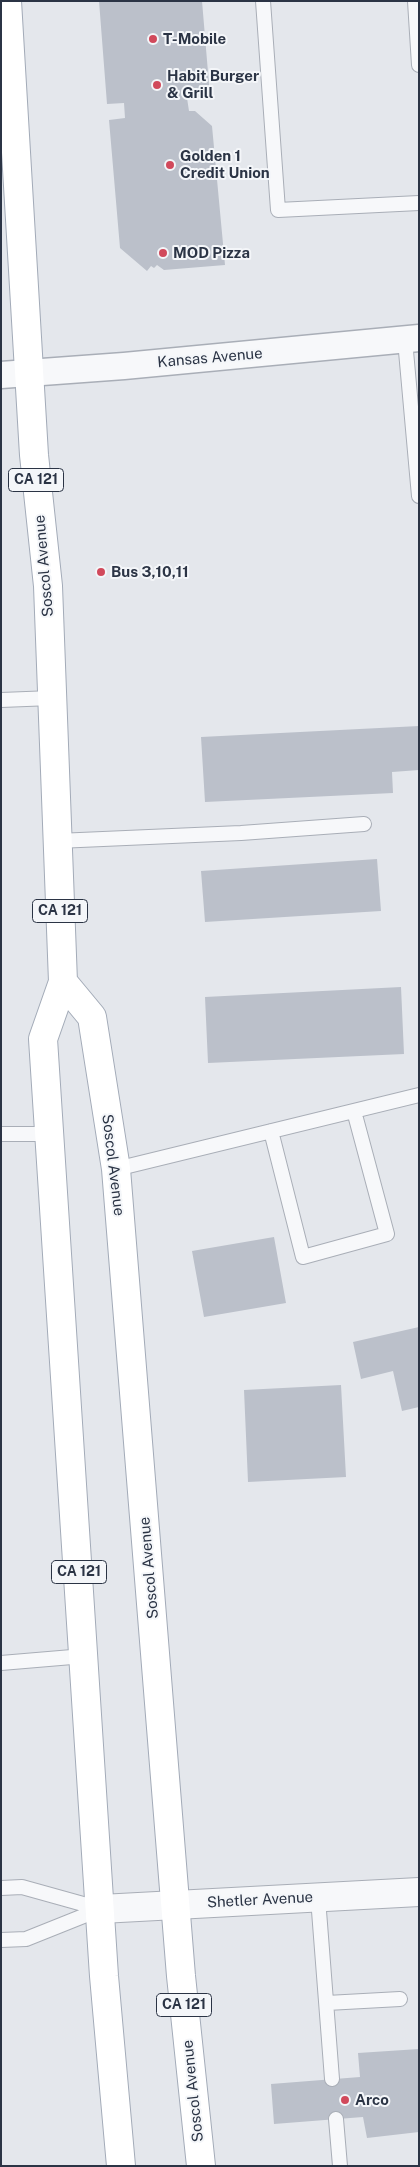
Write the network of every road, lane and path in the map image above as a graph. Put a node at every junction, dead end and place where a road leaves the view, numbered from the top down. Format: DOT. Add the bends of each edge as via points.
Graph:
graph roads {
  1 [pos="263,1"];
  2 [pos="415,1"];
  3 [pos="5,14"];
  4 [pos="419,65"];
  5 [pos="419,203"];
  6 [pos="412,339"];
  7 [pos="30,373"];
  8 [pos="1,375"];
  9 [pos="419,496"];
  10 [pos="52,698"];
  11 [pos="1,700"];
  12 [pos="364,824"];
  13 [pos="57,840"];
  14 [pos="63,982"];
  15 [pos="419,1095"];
  16 [pos="354,1111"];
  17 [pos="271,1131"];
  18 [pos="1,1134"];
  19 [pos="49,1134"];
  20 [pos="116,1169"];
  21 [pos="84,1656"];
  22 [pos="1,1663"];
  23 [pos="1,1888"];
  24 [pos="419,1892"];
  25 [pos="318,1898"];
  26 [pos="176,1904"];
  27 [pos="101,1909"];
  28 [pos="1,1940"];
  29 [pos="400,1999"];
  30 [pos="327,2003"];
  31 [pos="332,2079"];
  32 [pos="336,2119"];
  33 [pos="121,2166"];
  34 [pos="201,2166"];
  35 [pos="340,2166"];
  1 -- 5 [label="lane" via="278,210"];
  2 -- 4 [label="lane"];
  3 -- 7 [label="main road, Soscol Avenue / CA 121"];
  6 -- 7 [label="street, Kansas Avenue"];
  6 -- 9 [label="lane"];
  7 -- 8 [label="street, Kansas Avenue"];
  7 -- 10 [label="main road, Soscol Avenue / CA 121" via="34,454 48,586"];
  10 -- 11 [label="lane"];
  10 -- 13 [label="main road, Soscol Avenue / CA 121"];
  12 -- 13 [label="lane" via="241,833"];
  13 -- 14 [label="main road, Soscol Avenue / CA 121"];
  14 -- 19 [label="main road, Soscol Avenue / CA 121" via="42,1039"];
  14 -- 20 [label="main road, Soscol Avenue / CA 121" via="92,1017"];
  15 -- 16 [label="lane"];
  16 -- 17 [label="lane"];
  16 -- 17 [label="lane" via="387,1234 303,1257"];
  17 -- 20 [label="lane"];
  18 -- 19 [label="lane"];
  19 -- 21 [label="main road, Soscol Avenue / CA 121"];
  20 -- 26 [label="main road, Soscol Avenue / CA 121"];
  21 -- 22 [label="lane"];
  21 -- 27 [label="main road, Soscol Avenue / CA 121"];
  23 -- 27 [label="lane" via="22,1886"];
  24 -- 25 [label="street, Shetler Avenue"];
  25 -- 26 [label="street, Shetler Avenue"];
  25 -- 30 [label="lane"];
  26 -- 27 [label="street, Shetler Avenue"];
  26 -- 34 [label="main road, Soscol Avenue / CA 121"];
  27 -- 28 [label="lane" via="26,1939"];
  27 -- 33 [label="main road, Soscol Avenue / CA 121"];
  29 -- 30 [label="lane"];
  30 -- 31 [label="lane"];
  32 -- 35 [label="lane"];
}
